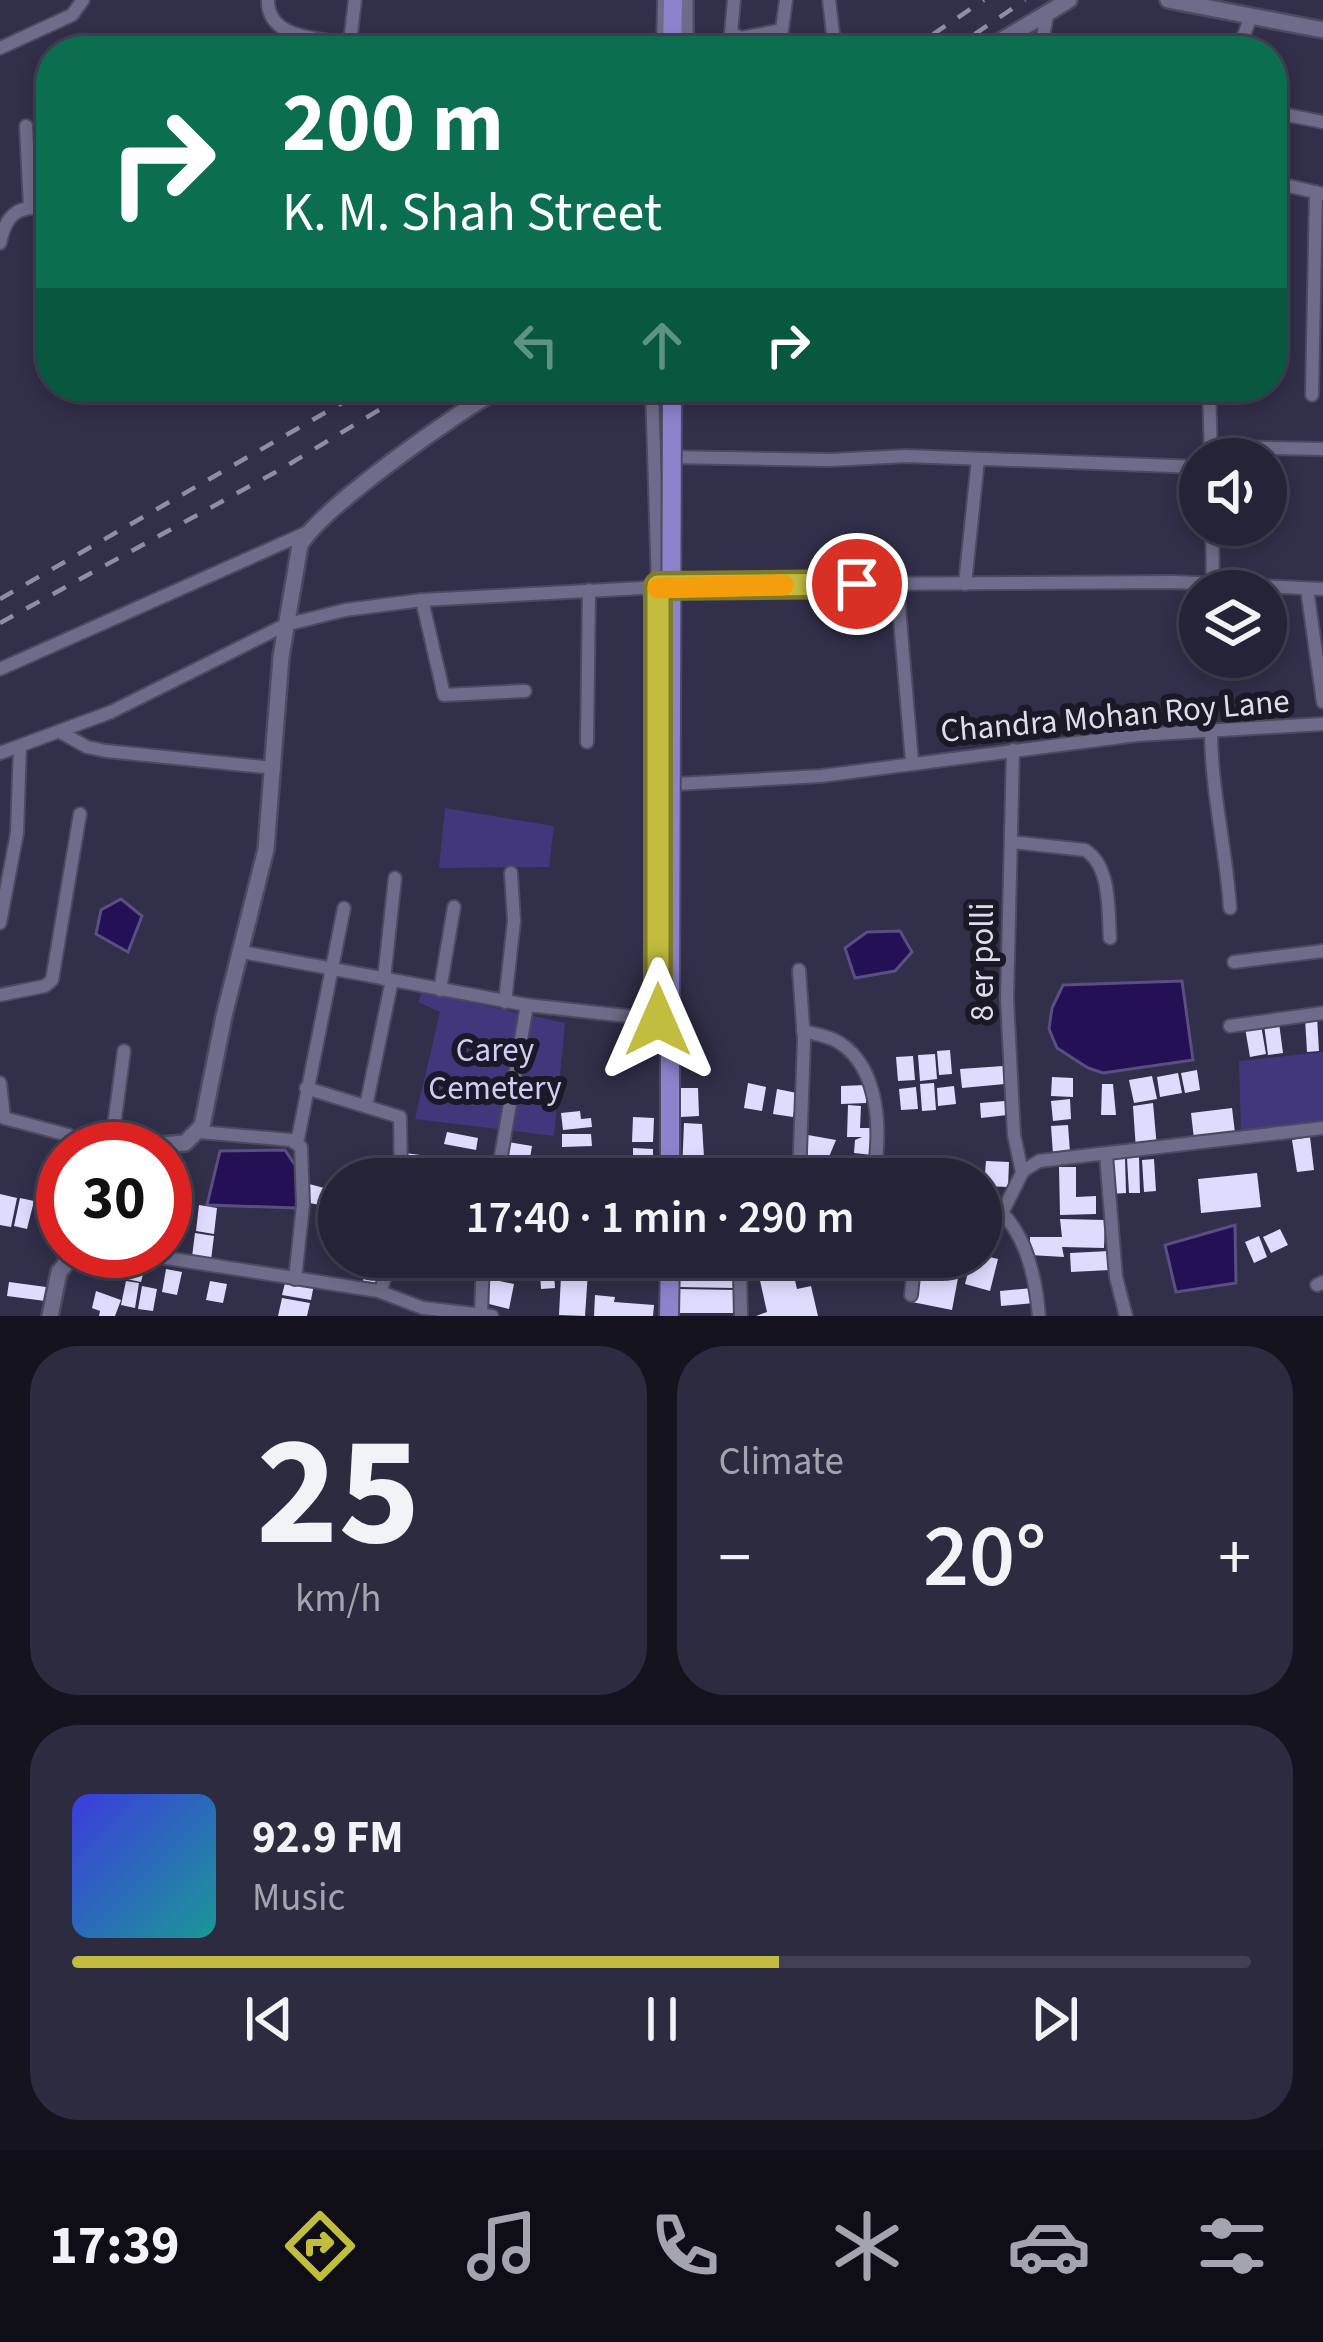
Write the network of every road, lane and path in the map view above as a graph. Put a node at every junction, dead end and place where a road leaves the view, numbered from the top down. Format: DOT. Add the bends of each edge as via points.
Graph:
graph roads {
  1 [pos="83,0"];
  2 [pos="268,0"];
  3 [pos="355,0"];
  4 [pos="668,0"];
  5 [pos="685,0"];
  6 [pos="734,0"];
  7 [pos="786,0"];
  8 [pos="829,0"];
  9 [pos="1069,0"];
  10 [pos="1168,0"];
  11 [pos="1048,10"];
  12 [pos="1250,16"];
  13 [pos="1323,30"];
  14 [pos="308,36"];
  15 [pos="350,36"];
  16 [pos="664,36"];
  17 [pos="671,36"];
  18 [pos="685,36"];
  19 [pos="737,36"];
  20 [pos="751,36"];
  21 [pos="834,36"];
  22 [pos="1008,36"];
  23 [pos="1043,36"];
  24 [pos="1243,36"];
  25 [pos="0,48"];
  26 [pos="1287,115"];
  27 [pos="1323,122"];
  28 [pos="26,126"];
  29 [pos="1287,186"];
  30 [pos="1319,193"];
  31 [pos="30,207"];
  32 [pos="36,207"];
  33 [pos="0,243"];
  34 [pos="1312,395"];
  35 [pos="482,402"];
  36 [pos="652,402"];
  37 [pos="671,402"];
  38 [pos="1209,402"];
  39 [pos="1211,438"];
  40 [pos="1323,449"];
  41 [pos="1287,450"];
  42 [pos="654,457"];
  43 [pos="978,459"];
  44 [pos="1179,466"];
  45 [pos="308,532"];
  46 [pos="1179,583"];
  47 [pos="897,584"];
  48 [pos="965,584"];
  49 [pos="658,586"];
  50 [pos="1287,588"];
  51 [pos="1307,589"];
  52 [pos="1323,589"];
  53 [pos="589,590"];
  54 [pos="422,600"];
  55 [pos="285,625"];
  56 [pos="0,669"];
  57 [pos="525,691"];
  58 [pos="1323,702"];
  59 [pos="1323,724"];
  60 [pos="1211,730"];
  61 [pos="59,732"];
  62 [pos="587,742"];
  63 [pos="20,746"];
  64 [pos="1013,750"];
  65 [pos="0,753"];
  66 [pos="912,762"];
  67 [pos="274,767"];
  68 [pos="658,784"];
  69 [pos="80,814"];
  70 [pos="1011,842"];
  71 [pos="511,873"];
  72 [pos="395,878"];
  73 [pos="454,907"];
  74 [pos="344,908"];
  75 [pos="1230,908"];
  76 [pos="0,923"];
  77 [pos="1110,938"];
  78 [pos="1323,951"];
  79 [pos="242,952"];
  80 [pos="1234,962"];
  81 [pos="330,968"];
  82 [pos="799,970"];
  83 [pos="388,980"];
  84 [pos="440,990"];
  85 [pos="0,998"];
  86 [pos="505,1002"];
  87 [pos="527,1006"];
  88 [pos="1323,1013"];
  89 [pos="664,1020"];
  90 [pos="1230,1026"];
  91 [pos="803,1031"];
  92 [pos="124,1051"];
  93 [pos="0,1083"];
  94 [pos="306,1088"];
  95 [pos="366,1106"];
  96 [pos="114,1122"];
  97 [pos="36,1126"];
  98 [pos="1323,1128"];
  99 [pos="199,1132"];
  100 [pos="192,1138"];
  101 [pos="297,1143"];
  102 [pos="1106,1155"];
  103 [pos="402,1158"];
  104 [pos="501,1158"];
  105 [pos="669,1158"];
  106 [pos="800,1158"];
  107 [pos="876,1158"];
  108 [pos="1022,1172"];
  109 [pos="1002,1213"];
  110 [pos="192,1262"];
  111 [pos="58,1278"];
  112 [pos="385,1278"];
  113 [pos="482,1278"];
  114 [pos="670,1278"];
  115 [pos="740,1278"];
  116 [pos="913,1278"];
  117 [pos="295,1279"];
  118 [pos="381,1292"];
  119 [pos="911,1295"];
  120 [pos="405,1300"];
  121 [pos="481,1315"];
  122 [pos="50,1316"];
  123 [pos="400,1316"];
  124 [pos="493,1316"];
  125 [pos="669,1316"];
  126 [pos="741,1316"];
  127 [pos="1039,1316"];
  128 [pos="1126,1316"];
  1 -- 25 [label="street" via="72,15"];
  2 -- 14 [label="street" via="278,27"];
  3 -- 15 [label="street"];
  4 -- 16 [label="street"];
  4 -- 17 [label="main road"];
  5 -- 18 [label="street"];
  6 -- 19 [label="street"];
  7 -- 20 [label="street" via="782,30"];
  8 -- 21 [label="street"];
  9 -- 11 [label="street"];
  10 -- 12 [label="street"];
  11 -- 22 [label="street"];
  11 -- 23 [label="street"];
  12 -- 13 [label="street"];
  12 -- 24 [label="street"];
  26 -- 27 [label="street"];
  28 -- 31 [label="street"];
  29 -- 30 [label="street"];
  30 -- 34 [label="street"];
  31 -- 32 [label="street"];
  31 -- 33 [label="street" via="7,217"];
  35 -- 45 [label="street"];
  36 -- 42 [label="street"];
  37 -- 89 [label="main road, bridge"];
  38 -- 39 [label="street"];
  40 -- 41 [label="street"];
  42 -- 43 [label="street"];
  42 -- 49 [label="street"];
  43 -- 44 [label="street"];
  43 -- 48 [label="street"];
  45 -- 55 [label="street"];
  45 -- 56 [label="street"];
  46 -- 48 [label="street"];
  47 -- 48 [label="street"];
  47 -- 49 [label="street"];
  47 -- 66 [label="street, Chandra Mohan Roy Lane"];
  49 -- 53 [label="street"];
  49 -- 68 [label="street"];
  50 -- 51 [label="street"];
  51 -- 52 [label="street"];
  51 -- 58 [label="street"];
  53 -- 54 [label="street"];
  53 -- 62 [label="street"];
  54 -- 55 [label="street"];
  54 -- 57 [label="street" via="444,695"];
  55 -- 61 [label="street"];
  55 -- 67 [label="street"];
  59 -- 60 [label="street, Chandra Mohan Roy Lane"];
  60 -- 64 [label="street, Chandra Mohan Roy Lane"];
  60 -- 75 [label="street"];
  61 -- 63 [label="street"];
  61 -- 67 [label="street" via="106,751"];
  63 -- 65 [label="street"];
  63 -- 76 [label="street" via="17,833"];
  64 -- 66 [label="street, Chandra Mohan Roy Lane"];
  64 -- 70 [label="street, 8 er polli"];
  66 -- 68 [label="street, Chandra Mohan Roy Lane" via="800,778"];
  67 -- 79 [label="street" via="266,849"];
  68 -- 89 [label="street"];
  69 -- 85 [label="street" via="52,980"];
  70 -- 77 [label="street" via="1094,855"];
  70 -- 108 [label="street, 8 er polli" via="1007,999"];
  71 -- 86 [label="street"];
  72 -- 83 [label="street"];
  73 -- 84 [label="street"];
  74 -- 81 [label="street"];
  78 -- 80 [label="street"];
  79 -- 81 [label="street"];
  79 -- 99 [label="street"];
  81 -- 83 [label="street"];
  81 -- 94 [label="street"];
  82 -- 91 [label="street"];
  83 -- 84 [label="street"];
  83 -- 95 [label="street"];
  84 -- 86 [label="street"];
  86 -- 87 [label="street"];
  87 -- 89 [label="street"];
  87 -- 104 [label="street"];
  88 -- 90 [label="street"];
  89 -- 105 [label="main road"];
  91 -- 106 [label="street"];
  91 -- 107 [label="street" via="839,1042 868,1079"];
  92 -- 96 [label="street"];
  93 -- 97 [label="street" via="4,1118"];
  94 -- 95 [label="street"];
  94 -- 101 [label="street"];
  95 -- 103 [label="street" via="404,1122"];
  98 -- 102 [label="street"];
  99 -- 100 [label="street"];
  99 -- 101 [label="street"];
  101 -- 117 [label="street" via="305,1162"];
  102 -- 108 [label="street" via="1039,1161"];
  102 -- 128 [label="street"];
  108 -- 109 [label="street"];
  109 -- 127 [label="street" via="1029,1264"];
  110 -- 117 [label="street"];
  111 -- 122 [label="street"];
  112 -- 118 [label="street"];
  113 -- 121 [label="street"];
  114 -- 125 [label="main road"];
  115 -- 126 [label="street"];
  116 -- 119 [label="street"];
  117 -- 118 [label="street"];
  118 -- 120 [label="street"];
  120 -- 121 [label="street"];
  120 -- 123 [label="street"];
  121 -- 124 [label="street"];
}
